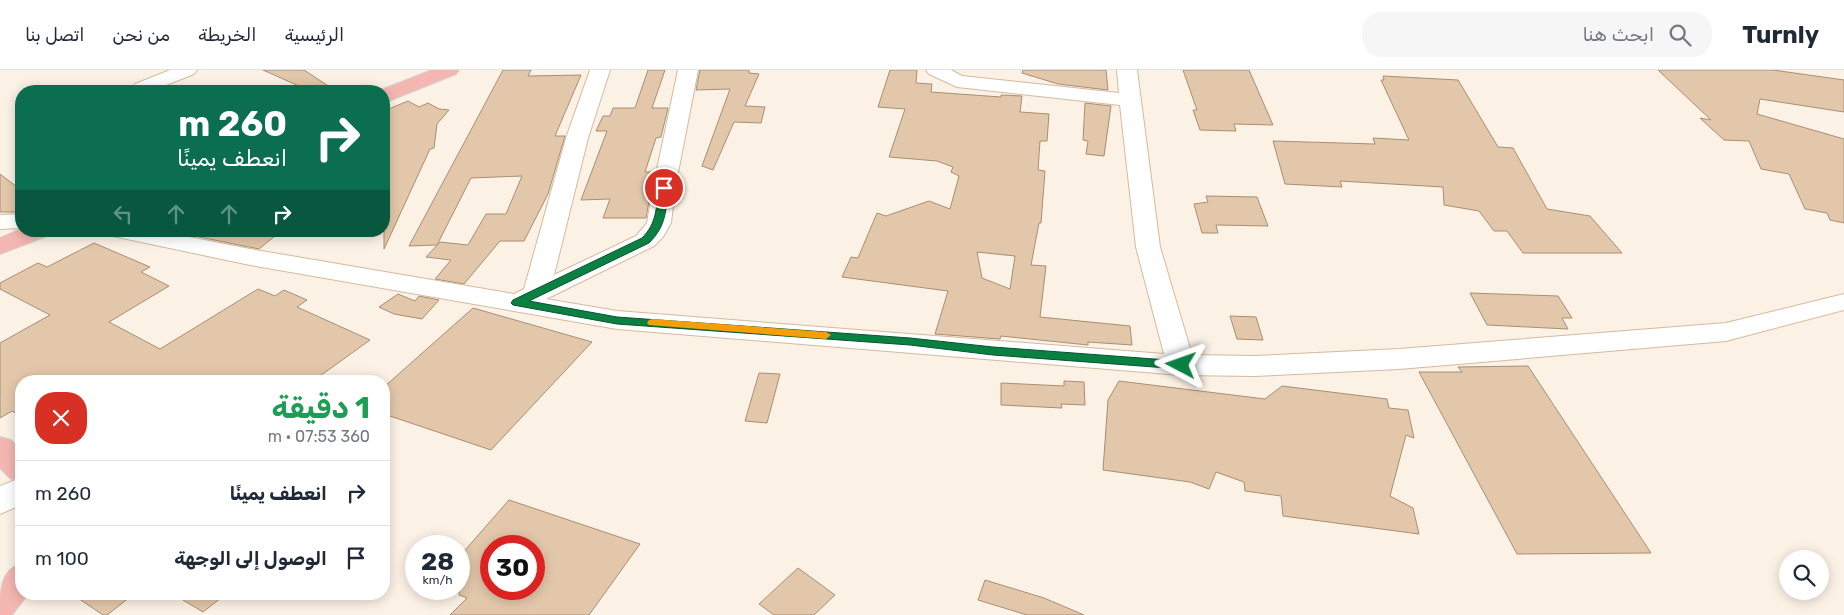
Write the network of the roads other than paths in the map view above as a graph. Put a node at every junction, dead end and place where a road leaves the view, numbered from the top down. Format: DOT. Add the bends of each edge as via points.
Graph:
graph roads {
  1 [pos="187,70"];
  2 [pos="449,70"];
  3 [pos="600,70"];
  4 [pos="688,70"];
  5 [pos="936,70"];
  6 [pos="1127,70"];
  7 [pos="435,74"];
  8 [pos="150,85"];
  9 [pos="390,93"];
  10 [pos="1130,100"];
  11 [pos="15,221"];
  12 [pos="0,222"];
  13 [pos="24,237"];
  14 [pos="152,237"];
  15 [pos="0,247"];
  16 [pos="526,298"];
  17 [pos="1844,302"];
  18 [pos="1181,365"];
  19 [pos="0,448"];
  20 [pos="15,464"];
  21 [pos="15,493"];
  22 [pos="0,501"];
  23 [pos="15,585"];
  24 [pos="0,604"];
  1 -- 8 [label="street"];
  2 -- 7 [label="main road"];
  3 -- 16 [label="street"];
  4 -- 16 [label="street" via="659,223 654,232 645,241"];
  5 -- 10 [label="street" via="957,81"];
  6 -- 10 [label="street"];
  7 -- 9 [label="main road"];
  10 -- 18 [label="street" via="1148,247"];
  11 -- 12 [label="street"];
  13 -- 15 [label="main road"];
  14 -- 16 [label="street" via="250,257"];
  16 -- 18 [label="street" via="617,320"];
  17 -- 18 [label="street" via="1726,332 1399,359 1254,366"];
  19 -- 20 [label="main road"];
  21 -- 22 [label="street"];
  23 -- 24 [label="main road"];
}
